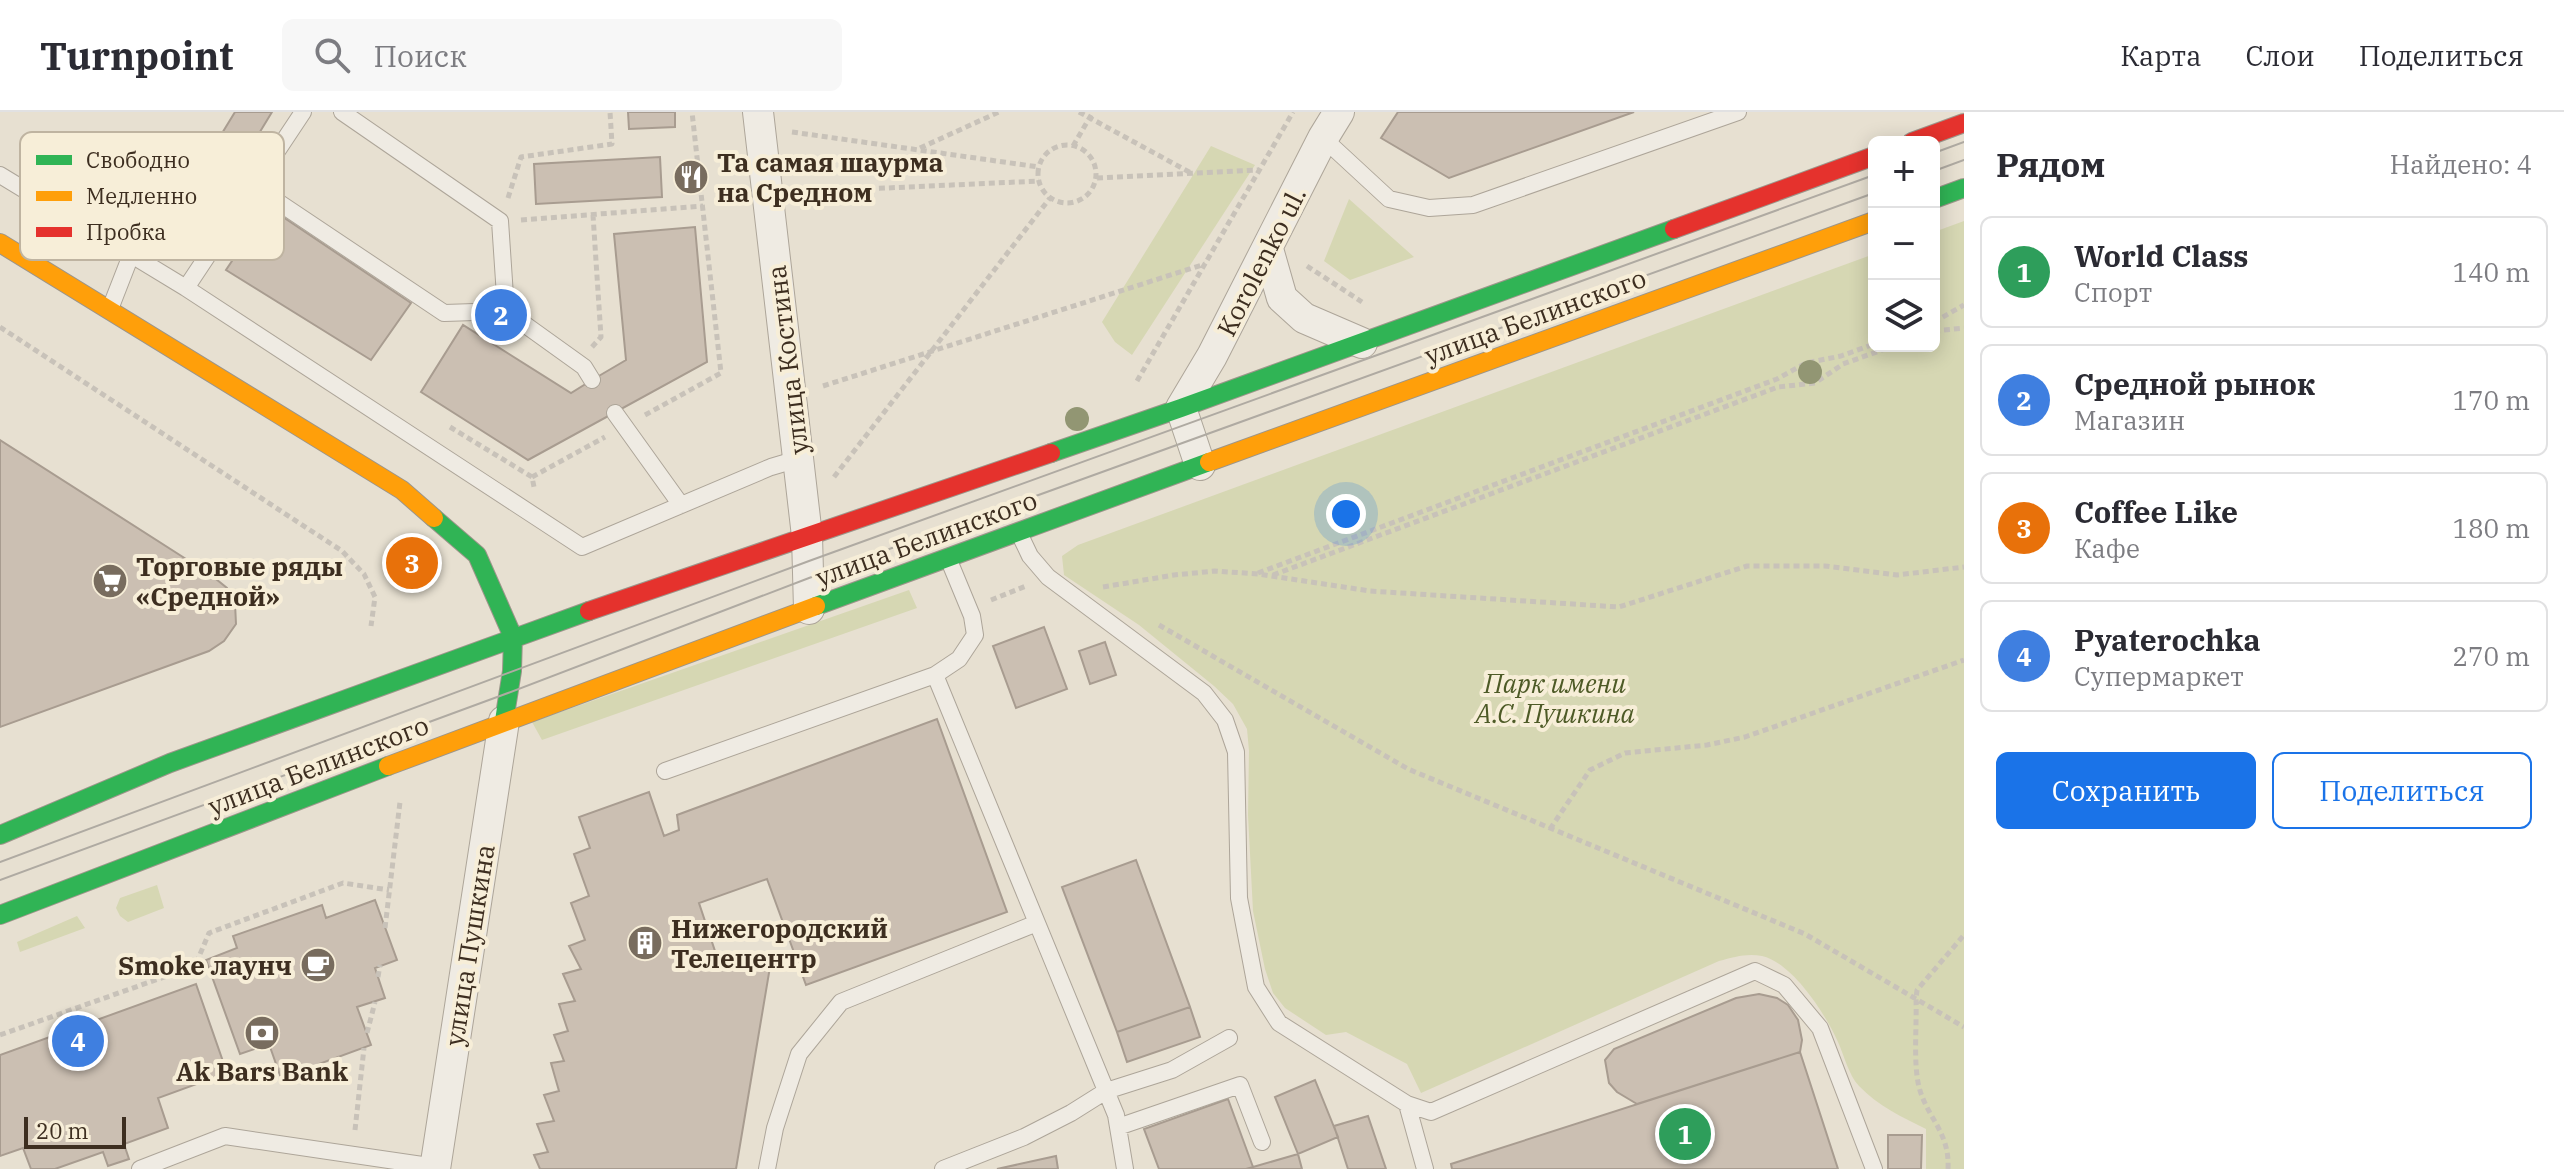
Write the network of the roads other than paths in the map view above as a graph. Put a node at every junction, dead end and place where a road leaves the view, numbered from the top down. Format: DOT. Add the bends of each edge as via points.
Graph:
graph roads {
  1 [pos="303,112"];
  2 [pos="342,112"];
  3 [pos="758,112"];
  4 [pos="1339,112"];
  5 [pos="1738,112"];
  6 [pos="1964,123"];
  7 [pos="1928,136"];
  8 [pos="1323,138"];
  9 [pos="284,141"];
  10 [pos="1868,158"];
  11 [pos="0,175"];
  12 [pos="20,187"];
  13 [pos="1964,188"];
  14 [pos="1940,197"];
  15 [pos="284,206"];
  16 [pos="1868,223"];
  17 [pos="0,243"];
  18 [pos="1268,249"];
  19 [pos="20,255"];
  20 [pos="28,260"];
  21 [pos="129,260"];
  22 [pos="139,260"];
  23 [pos="205,260"];
  24 [pos="186,288"];
  25 [pos="109,310"];
  26 [pos="506,311"];
  27 [pos="1362,343"];
  28 [pos="592,380"];
  29 [pos="1181,408"];
  30 [pos="620,419"];
  31 [pos="798,459"];
  32 [pos="1200,465"];
  33 [pos="681,505"];
  34 [pos="1018,531"];
  35 [pos="807,536"];
  36 [pos="948,557"];
  37 [pos="809,609"];
  38 [pos="513,637"];
  39 [pos="935,675"];
  40 [pos="504,721"];
  41 [pos="665,771"];
  42 [pos="0,835"];
  43 [pos="0,915"];
  44 [pos="1037,923"];
  45 [pos="1229,1038"];
  46 [pos="1106,1091"];
  47 [pos="1407,1104"];
  48 [pos="1118,1127"];
  49 [pos="1262,1142"];
  50 [pos="435,1168"];
  51 [pos="140,1169"];
  52 [pos="767,1169"];
  53 [pos="943,1169"];
  54 [pos="1125,1169"];
  55 [pos="1425,1169"];
  56 [pos="1874,1169"];
  1 -- 9 [label="lane"];
  2 -- 26 [label="lane" via="500,221"];
  3 -- 31 [label="street, улица Костина"];
  4 -- 8 [label="street, Korolenko ul."];
  5 -- 8 [label="lane" via="1473,205 1429,208 1389,199"];
  6 -- 7 [label="main road"];
  8 -- 18 [label="street, Korolenko ul."];
  10 -- 27 [label="main road, улица Белинского"];
  11 -- 12 [label="lane"];
  13 -- 14 [label="main road"];
  15 -- 26 [label="lane" via="444,313"];
  16 -- 32 [label="main road, улица Белинского"];
  17 -- 19 [label="main road"];
  18 -- 27 [label="street" via="1282,298 1304,318"];
  18 -- 29 [label="street, Korolenko ul."];
  20 -- 25 [label="main road"];
  21 -- 25 [label="lane"];
  22 -- 24 [label="lane"];
  23 -- 24 [label="lane"];
  24 -- 33 [label="lane" via="582,547"];
  25 -- 38 [label="main road" via="402,490 477,555"];
  26 -- 28 [label="lane" via="584,367"];
  27 -- 29 [label="main road, улица Белинского"];
  29 -- 32 [label="street"];
  29 -- 35 [label="main road, улица Белинского"];
  30 -- 33 [label="lane"];
  31 -- 33 [label="lane"];
  31 -- 35 [label="street, улица Костина"];
  32 -- 34 [label="main road, улица Белинского"];
  34 -- 36 [label="main road, улица Белинского"];
  34 -- 47 [label="lane" via="1048,577 1204,693 1225,720 1236,752 1239,898 1256,987 1279,1023"];
  35 -- 37 [label="street, улица Костина"];
  35 -- 38 [label="main road, улица Белинского"];
  36 -- 37 [label="main road, улица Белинского"];
  36 -- 39 [label="lane" via="975,635 959,659"];
  37 -- 40 [label="main road, улица Белинского"];
  38 -- 40 [label="main road"];
  38 -- 42 [label="main road, улица Белинского" via="170,763"];
  39 -- 41 [label="lane"];
  39 -- 44 [label="lane"];
  40 -- 43 [label="main road, улица Белинского"];
  40 -- 50 [label="street, улица Пушкина"];
  44 -- 46 [label="lane"];
  44 -- 52 [label="lane" via="841,1002 799,1054"];
  45 -- 46 [label="lane" via="1172,1070"];
  46 -- 48 [label="lane"];
  46 -- 53 [label="lane" via="1024,1137"];
  47 -- 55 [label="lane"];
  47 -- 56 [label="lane" via="1431,1112 1755,971 1784,985 1820,1028"];
  48 -- 49 [label="lane" via="1240,1085"];
  48 -- 54 [label="lane"];
  50 -- 51 [label="lane" via="225,1136"];
}
